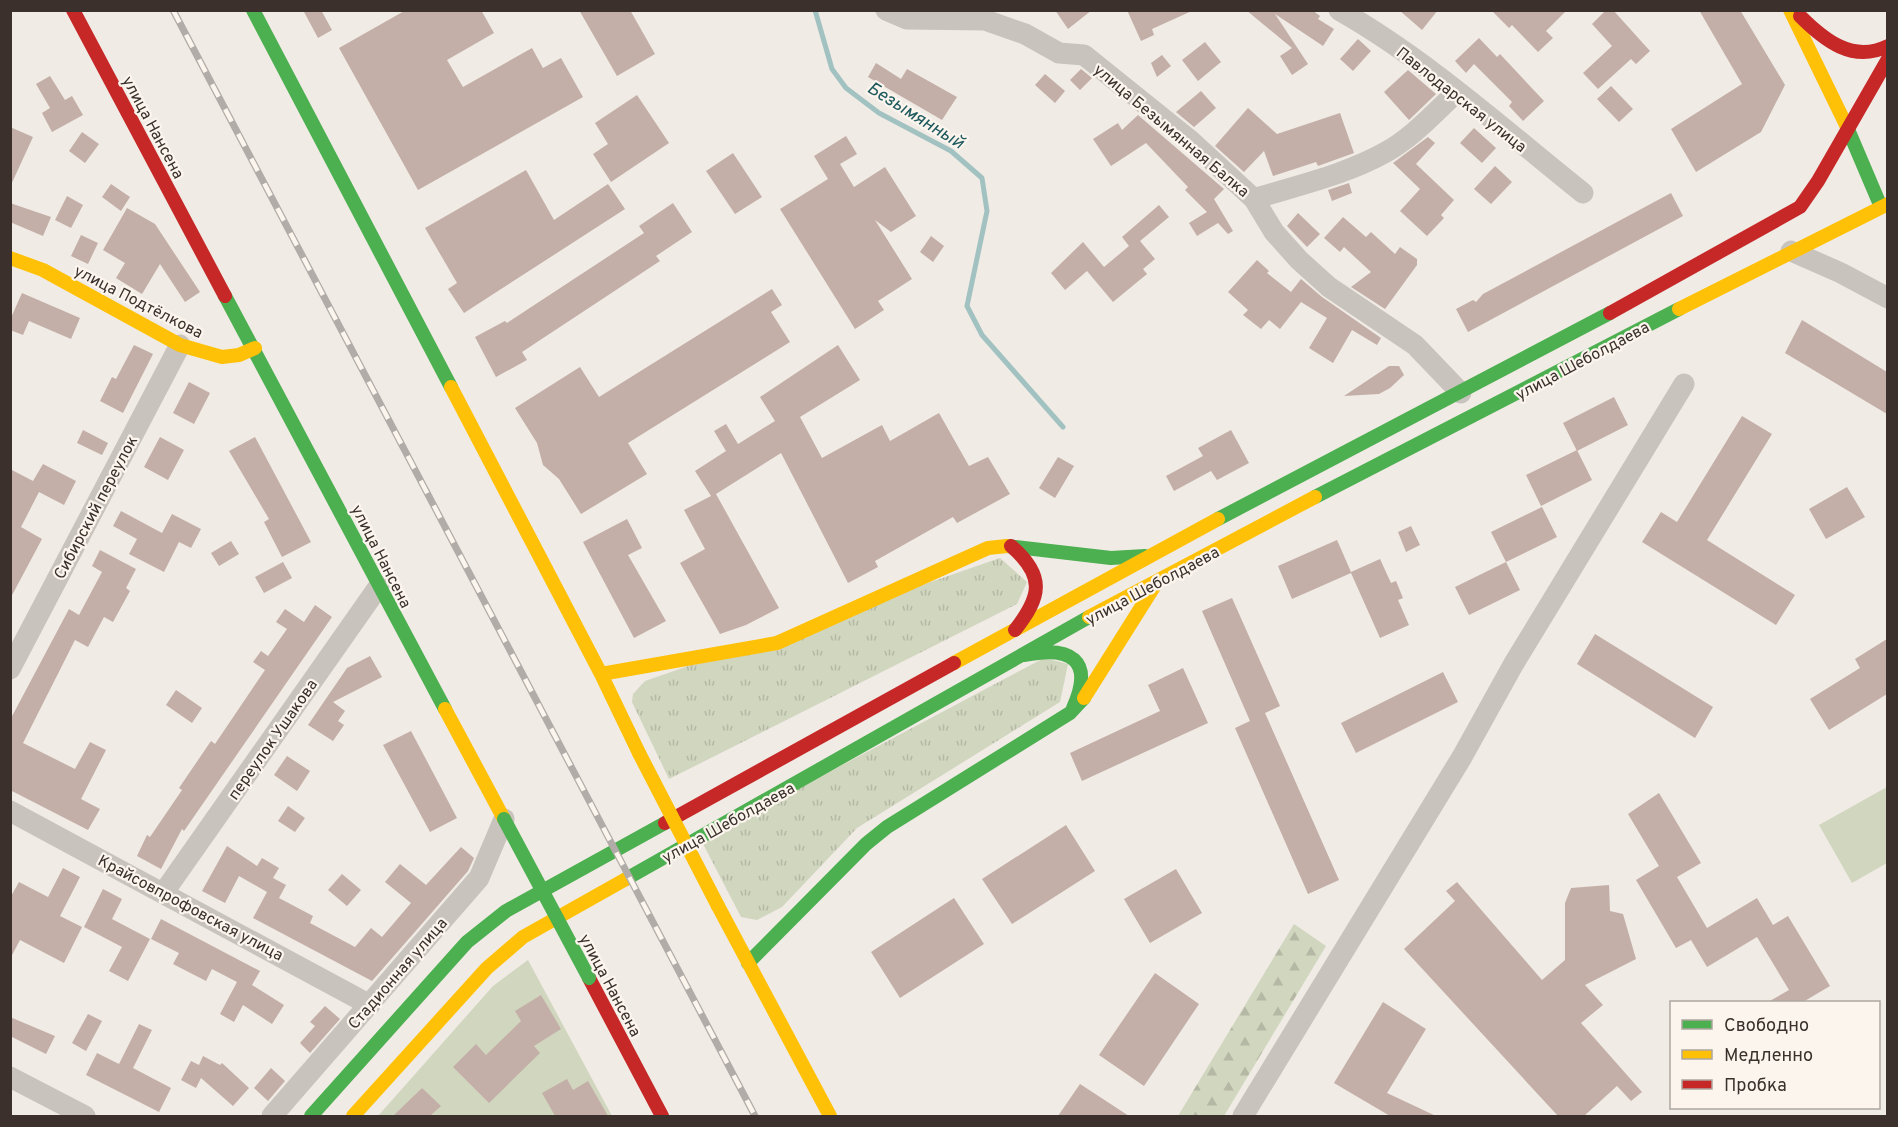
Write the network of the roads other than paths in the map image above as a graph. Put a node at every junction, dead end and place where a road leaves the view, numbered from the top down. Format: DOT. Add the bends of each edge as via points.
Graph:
graph roads {
  1 [pos="73,10"];
  2 [pos="254,10"];
  3 [pos="886,10"];
  4 [pos="1339,10"];
  5 [pos="1790,10"];
  6 [pos="1795,10"];
  7 [pos="1887,46"];
  8 [pos="1887,58"];
  9 [pos="1457,92"];
  10 [pos="1847,127"];
  11 [pos="1582,193"];
  12 [pos="1254,199"];
  13 [pos="1885,210"];
  14 [pos="1791,250"];
  15 [pos="10,258"];
  16 [pos="1887,298"];
  17 [pos="180,345"];
  18 [pos="255,348"];
  19 [pos="1684,384"];
  20 [pos="1461,393"];
  21 [pos="1011,546"];
  22 [pos="1149,555"];
  23 [pos="1159,578"];
  24 [pos="379,586"];
  25 [pos="1013,632"];
  26 [pos="1026,655"];
  27 [pos="10,669"];
  28 [pos="601,674"];
  29 [pos="1070,713"];
  30 [pos="10,811"];
  31 [pos="504,819"];
  32 [pos="164,892"];
  33 [pos="506,911"];
  34 [pos="748,963"];
  35 [pos="370,1005"];
  36 [pos="10,1077"];
  37 [pos="85,1116"];
  38 [pos="272,1116"];
  39 [pos="311,1116"];
  40 [pos="353,1116"];
  41 [pos="662,1116"];
  42 [pos="830,1116"];
  43 [pos="1243,1116"];
  1 -- 18 [label="main road, улица Нансена"];
  2 -- 28 [label="main road"];
  3 -- 12 [label="street, улица Безымянная Балка" via="907,19 985,20 1025,34 1059,53 1084,55 1191,141"];
  4 -- 9 [label="street, Павлодарская улица"];
  5 -- 10 [label="main road"];
  6 -- 7 [label="main road" via="1820,36 1839,48 1864,53"];
  8 -- 10 [label="main road, улица Шеболдаева"];
  9 -- 11 [label="street, Павлодарская улица"];
  9 -- 12 [label="street, улица Безымянная Балка" via="1410,136 1386,152 1350,169"];
  10 -- 13 [label="main road"];
  10 -- 20 [label="main road, улица Шеболдаева" via="1800,207"];
  12 -- 20 [label="street, улица Безымянная Балка" via="1274,232 1299,260 1329,287 1415,345"];
  13 -- 14 [label="main road, улица Шеболдаева"];
  14 -- 16 [label="street"];
  14 -- 23 [label="main road, улица Шеболдаева"];
  15 -- 17 [label="main road, улица Подтёлкова" via="43,270"];
  17 -- 18 [label="main road, улица Подтёлкова" via="222,357"];
  17 -- 27 [label="street, Сибирский переулок"];
  18 -- 24 [label="main road, улица Нансена"];
  19 -- 43 [label="street"];
  20 -- 22 [label="main road, улица Шеболдаева"];
  21 -- 22 [label="main road" via="1110,558"];
  21 -- 25 [label="main road" via="1023,555 1033,571 1037,591 1033,607"];
  21 -- 28 [label="main road" via="964,556 777,643"];
  22 -- 25 [label="main road, улица Шеболдаева"];
  23 -- 26 [label="main road, улица Шеболдаева"];
  23 -- 29 [label="main road" via="1090,690"];
  24 -- 31 [label="main road, улица Нансена"];
  24 -- 32 [label="street, переулок Ушакова"];
  25 -- 33 [label="main road, улица Шеболдаева"];
  26 -- 29 [label="main road" via="1060,651 1078,665 1081,694"];
  26 -- 40 [label="main road, улица Шеболдаева" via="523,937 480,976"];
  28 -- 34 [label="main road, bridge"];
  29 -- 34 [label="main road" via="887,827"];
  30 -- 32 [label="street, Крайсовпрофовская улица"];
  31 -- 35 [label="street, Стадионная улица" via="479,878"];
  31 -- 41 [label="main road, улица Нансена, bridge"];
  32 -- 35 [label="street, Крайсовпрофовская улица"];
  33 -- 39 [label="main road, Стадионная улица" via="467,942"];
  34 -- 42 [label="main road"];
  35 -- 38 [label="street, Стадионная улица"];
  36 -- 37 [label="street"];
}
